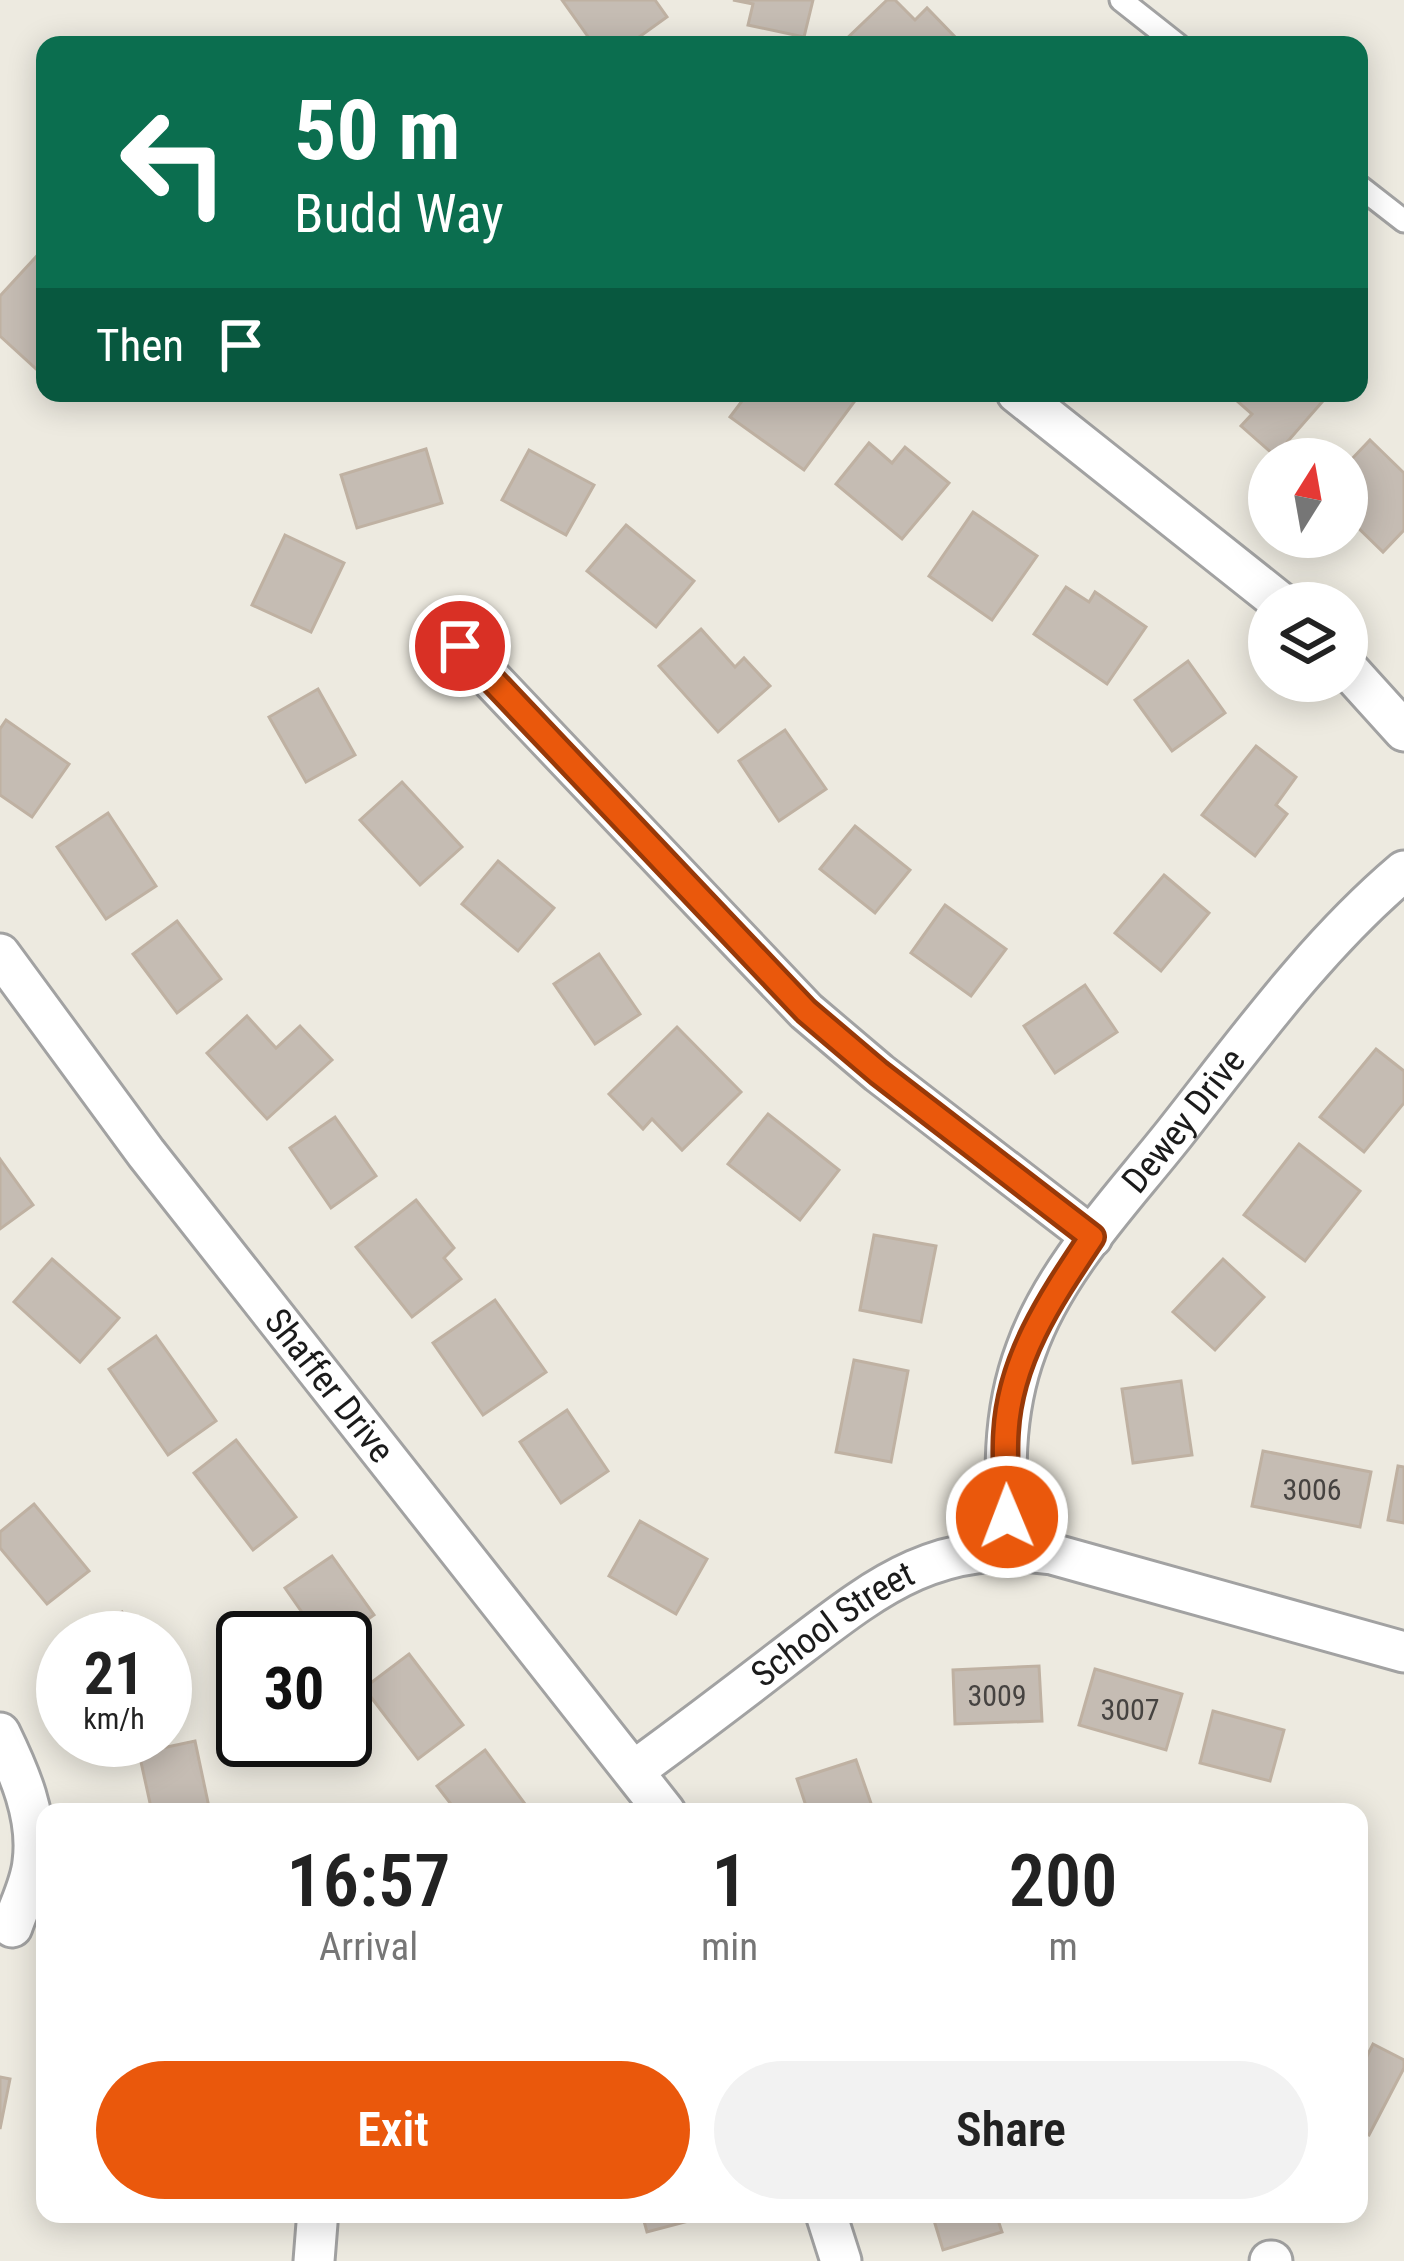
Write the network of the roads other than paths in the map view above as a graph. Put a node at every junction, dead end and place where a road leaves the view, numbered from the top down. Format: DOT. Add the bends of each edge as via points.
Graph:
graph roads {
  1 [pos="1120,0"];
  2 [pos="1166,36"];
  3 [pos="1368,193"];
  4 [pos="1404,221"];
  5 [pos="1028,402"];
  6 [pos="1255,582"];
  7 [pos="460,646"];
  8 [pos="1368,691"];
  9 [pos="1404,731"];
  10 [pos="1404,871"];
  11 [pos="0,954"];
  12 [pos="1092,1237"];
  13 [pos="1010,1548"];
  14 [pos="1404,1652"];
  15 [pos="0,1732"];
  16 [pos="635,1770"];
  17 [pos="659,1803"];
  18 [pos="12,1927"];
  19 [pos="829,2223"];
  20 [pos="841,2261"];
  1 -- 2 [label="lane"];
  3 -- 4 [label="lane"];
  5 -- 6 [label="street"];
  7 -- 12 [label="street" via="806,1011"];
  8 -- 9 [label="street"];
  10 -- 12 [label="street, Dewey Drive" via="1335,935"];
  11 -- 16 [label="street, Shaffer Drive" via="146,1153"];
  12 -- 13 [label="street, Dewey Drive" via="1045,1307 1015,1384 1006,1430"];
  13 -- 14 [label="street, School Street"];
  13 -- 16 [label="street, School Street" via="932,1562 889,1581"];
  15 -- 18 [label="street" via="34,1836 33,1866"];
  16 -- 17 [label="street, Shaffer Drive"];
  19 -- 20 [label="street"];
}
